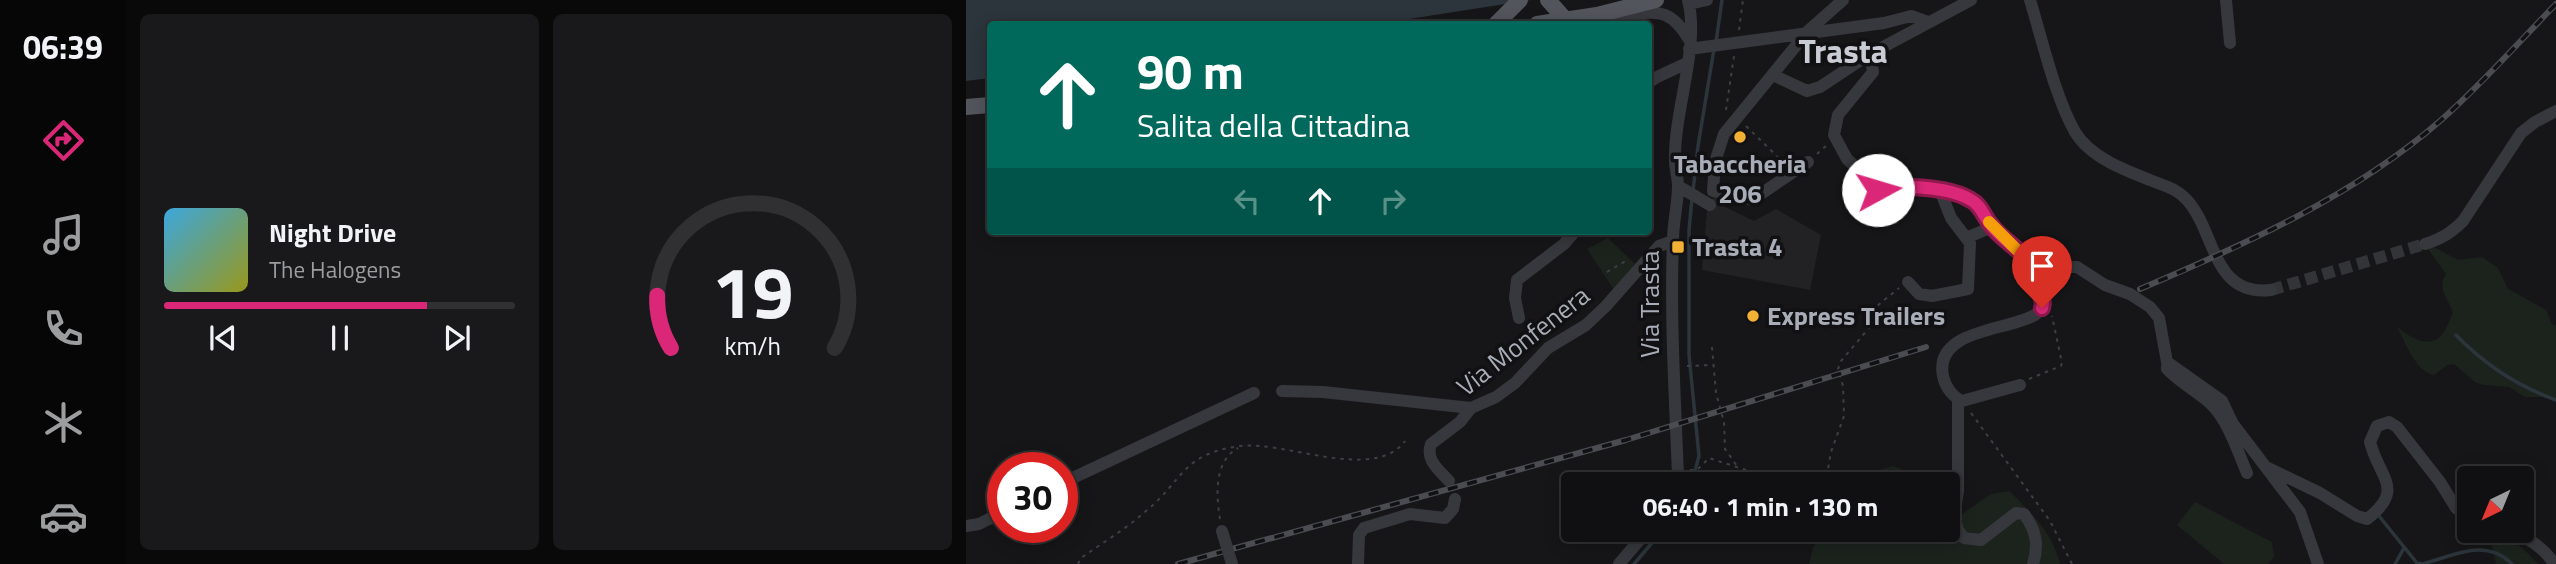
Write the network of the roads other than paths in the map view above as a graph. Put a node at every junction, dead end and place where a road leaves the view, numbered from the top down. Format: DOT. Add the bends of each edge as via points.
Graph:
graph roads {
  1 [pos="1520,0"];
  2 [pos="1656,0"];
  3 [pos="1843,0"];
  4 [pos="1971,0"];
  5 [pos="2030,0"];
  6 [pos="2226,0"];
  7 [pos="1696,1"];
  8 [pos="1557,11"];
  9 [pos="1597,15"];
  10 [pos="1501,20"];
  11 [pos="1542,21"];
  12 [pos="1928,22"];
  13 [pos="1808,31"];
  14 [pos="2230,43"];
  15 [pos="1692,46"];
  16 [pos="1870,54"];
  17 [pos="1687,63"];
  18 [pos="1773,75"];
  19 [pos="1652,80"];
  20 [pos="987,105"];
  21 [pos="966,107"];
  22 [pos="2556,111"];
  23 [pos="1808,162"];
  24 [pos="1681,188"];
  25 [pos="1940,190"];
  26 [pos="1711,198"];
  27 [pos="1992,227"];
  28 [pos="1572,235"];
  29 [pos="1966,238"];
  30 [pos="1672,241"];
  31 [pos="2425,244"];
  32 [pos="2019,251"];
  33 [pos="1908,282"];
  34 [pos="2271,290"];
  35 [pos="1519,318"];
  36 [pos="2167,362"];
  37 [pos="2019,386"];
  38 [pos="1282,391"];
  39 [pos="1254,393"];
  40 [pos="1960,400"];
  41 [pos="1471,408"];
  42 [pos="2262,464"];
  43 [pos="1677,472"];
  44 [pos="2247,473"];
  45 [pos="1078,476"];
  46 [pos="1449,481"];
  47 [pos="1455,499"];
  48 [pos="2457,509"];
  49 [pos="987,520"];
  50 [pos="966,526"];
  51 [pos="1222,531"];
  52 [pos="1638,542"];
  53 [pos="2534,543"];
  54 [pos="1620,563"];
  55 [pos="1232,564"];
  56 [pos="1358,564"];
  57 [pos="2033,564"];
  58 [pos="2318,564"];
  59 [pos="2554,564"];
  1 -- 10 [label="main road"];
  2 -- 9 [label="main road"];
  3 -- 13 [label="street"];
  4 -- 12 [label="street"];
  5 -- 34 [label="street" via="2074,130 2091,150 2172,187 2193,208 2219,263 2237,285"];
  6 -- 14 [label="street"];
  7 -- 15 [label="street, Via Trasta"];
  8 -- 9 [label="main road"];
  8 -- 11 [label="main road"];
  9 -- 15 [label="street" via="1654,13 1672,17"];
  12 -- 13 [label="street" via="1911,16"];
  12 -- 16 [label="street"];
  13 -- 15 [label="street"];
  13 -- 18 [label="street"];
  15 -- 17 [label="street, Via Trasta"];
  16 -- 18 [label="street" via="1807,91"];
  16 -- 25 [label="street" via="1873,72 1838,115 1835,138 1847,159 1885,194 1905,186"];
  17 -- 19 [label="street"];
  17 -- 24 [label="street, Via Trasta" via="1675,159"];
  18 -- 26 [label="street" via="1724,134"];
  20 -- 21 [label="main road"];
  22 -- 31 [label="street" via="2521,132 2458,227"];
  23 -- 26 [label="street" via="1752,200"];
  24 -- 26 [label="street"];
  24 -- 30 [label="street, Via Trasta"];
  25 -- 27 [label="street" via="1970,199"];
  25 -- 29 [label="street" via="1951,218"];
  27 -- 29 [label="street"];
  27 -- 32 [label="street"];
  28 -- 35 [label="street" via="1517,280"];
  29 -- 33 [label="street" via="1970,243 1968,289 1919,295"];
  30 -- 41 [label="street, Via Monfenera" via="1659,246 1586,325 1548,348 1496,397"];
  30 -- 43 [label="street, Via Trasta"];
  32 -- 36 [label="street" via="2041,265 2077,267 2150,307 2163,330"];
  32 -- 40 [label="street" via="2036,274 2042,308 2035,316 1948,347 1942,361 1943,376"];
  36 -- 42 [label="street" via="2222,401"];
  36 -- 44 [label="street" via="2176,379 2210,402 2222,418"];
  37 -- 40 [label="street"];
  38 -- 41 [label="street"];
  39 -- 45 [label="street"];
  40 -- 57 [label="street" via="1954,516 1958,530 1964,538 1981,540 2020,512 2036,535"];
  41 -- 46 [label="street, Via Monfenera" via="1429,448 1431,460"];
  42 -- 48 [label="street" via="2367,519 2388,496 2370,442 2377,426 2389,422"];
  42 -- 58 [label="street" via="2300,512"];
  47 -- 56 [label="street" via="1445,518 1410,514 1362,530"];
  49 -- 50 [label="street"];
  51 -- 55 [label="street, bridge"];
  52 -- 54 [label="street"];
  53 -- 59 [label="street"];
}
